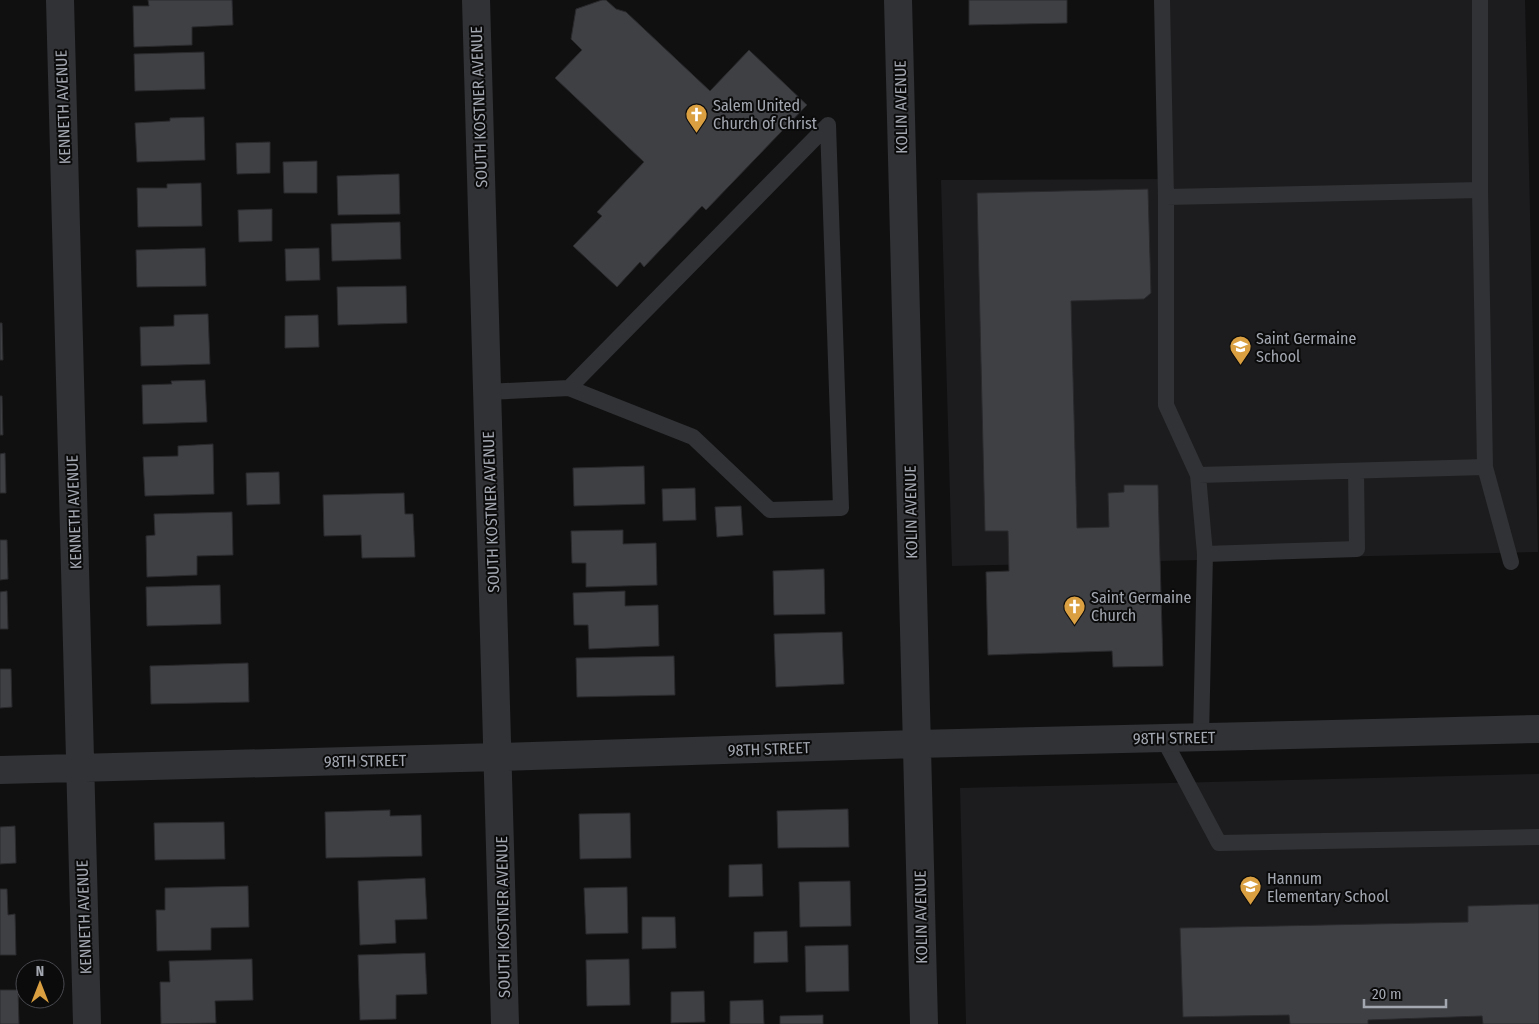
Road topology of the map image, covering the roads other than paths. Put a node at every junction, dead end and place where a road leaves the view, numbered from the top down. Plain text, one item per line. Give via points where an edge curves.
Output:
1 (60, 0) edge
2 (476, 0) edge
3 (898, 0) edge
4 (1162, 0) edge
5 (1480, 0) edge
6 (1480, 190) junction
7 (1166, 197) junction
8 (569, 388) junction
9 (487, 392) junction
10 (1486, 467) junction
11 (1356, 471) junction
12 (1198, 475) junction
13 (1205, 554) junction
14 (1511, 562) dead end
15 (1539, 729) edge
16 (1201, 737) junction
17 (1163, 738) junction
18 (917, 744) junction
19 (499, 757) junction
20 (80, 768) junction
21 (0, 770) edge
22 (1539, 837) edge
23 (87, 1024) edge
24 (505, 1024) edge
25 (924, 1024) edge

1 - 20 street, KENNETH AVENUE
2 - 9 street, SOUTH KOSTNER AVENUE
3 - 18 street, KOLIN AVENUE
4 - 7 lane
5 - 6 lane
6 - 7 lane
6 - 10 lane
7 - 12 lane via 1166,405
8 - 8 lane via 693,437 770,510 842,508 828,125
8 - 9 lane
9 - 19 street, SOUTH KOSTNER AVENUE
10 - 11 lane
10 - 14 lane
11 - 12 lane
11 - 13 lane via 1357,549
12 - 13 lane
13 - 16 lane
15 - 16 street, 98TH STREET
16 - 17 street, 98TH STREET
17 - 18 street, 98TH STREET
17 - 22 lane via 1219,843
18 - 19 street, 98TH STREET
18 - 25 street, KOLIN AVENUE
19 - 20 street, 98TH STREET
19 - 24 street, SOUTH KOSTNER AVENUE
20 - 21 street, 98TH STREET
20 - 23 street, KENNETH AVENUE

